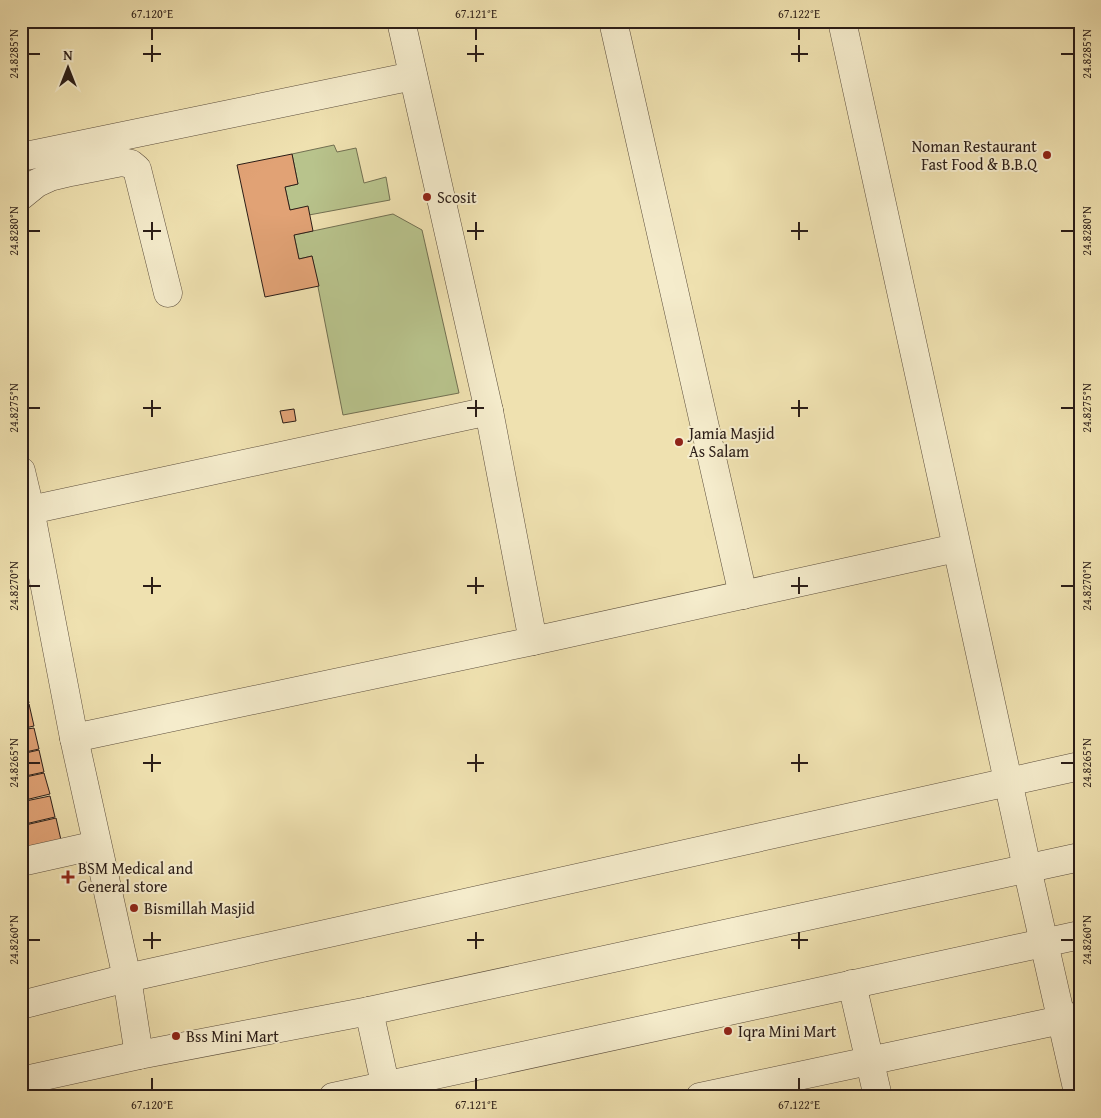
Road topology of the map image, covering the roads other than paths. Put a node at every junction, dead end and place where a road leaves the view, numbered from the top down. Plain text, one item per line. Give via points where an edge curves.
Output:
1 (400, 21) edge
2 (613, 21) edge
3 (842, 21) edge
4 (413, 76) junction
5 (21, 157) edge
6 (21, 196) edge
7 (168, 293) dead end
8 (489, 412) junction
9 (21, 471) edge
10 (26, 511) edge
11 (956, 548) junction
12 (743, 595) junction
13 (532, 641) junction
14 (74, 738) junction
15 (1080, 766) edge
16 (1008, 782) junction
17 (98, 845) junction
18 (1080, 857) edge
19 (21, 862) edge
20 (1027, 868) junction
21 (1080, 935) edge
22 (1044, 943) junction
23 (127, 978) junction
24 (852, 984) junction
25 (21, 1005) edge
26 (369, 1011) junction
27 (1071, 1018) edge
28 (139, 1055) junction
29 (870, 1060) junction
30 (21, 1081) edge
31 (387, 1091) edge
32 (333, 1097) edge
33 (700, 1097) edge
34 (878, 1097) edge
35 (1079, 1097) edge

1 - 4 street
2 - 12 street
3 - 11 street
4 - 5 street
4 - 8 street
6 - 7 street via 50,177 122,162 131,164 137,169
8 - 10 street
8 - 13 street
9 - 10 street
10 - 14 street
11 - 12 street
11 - 16 street
12 - 13 street
13 - 14 street
14 - 17 street
15 - 16 street
16 - 20 street
16 - 23 street
17 - 19 street
17 - 23 street
18 - 20 street
20 - 22 street
20 - 26 street
21 - 22 street
22 - 24 street
22 - 27 street
23 - 25 street
23 - 28 street
24 - 29 street
24 - 31 street
26 - 28 street
26 - 31 street
27 - 29 street
27 - 35 street
28 - 30 street
29 - 33 street
29 - 34 street
31 - 32 street

